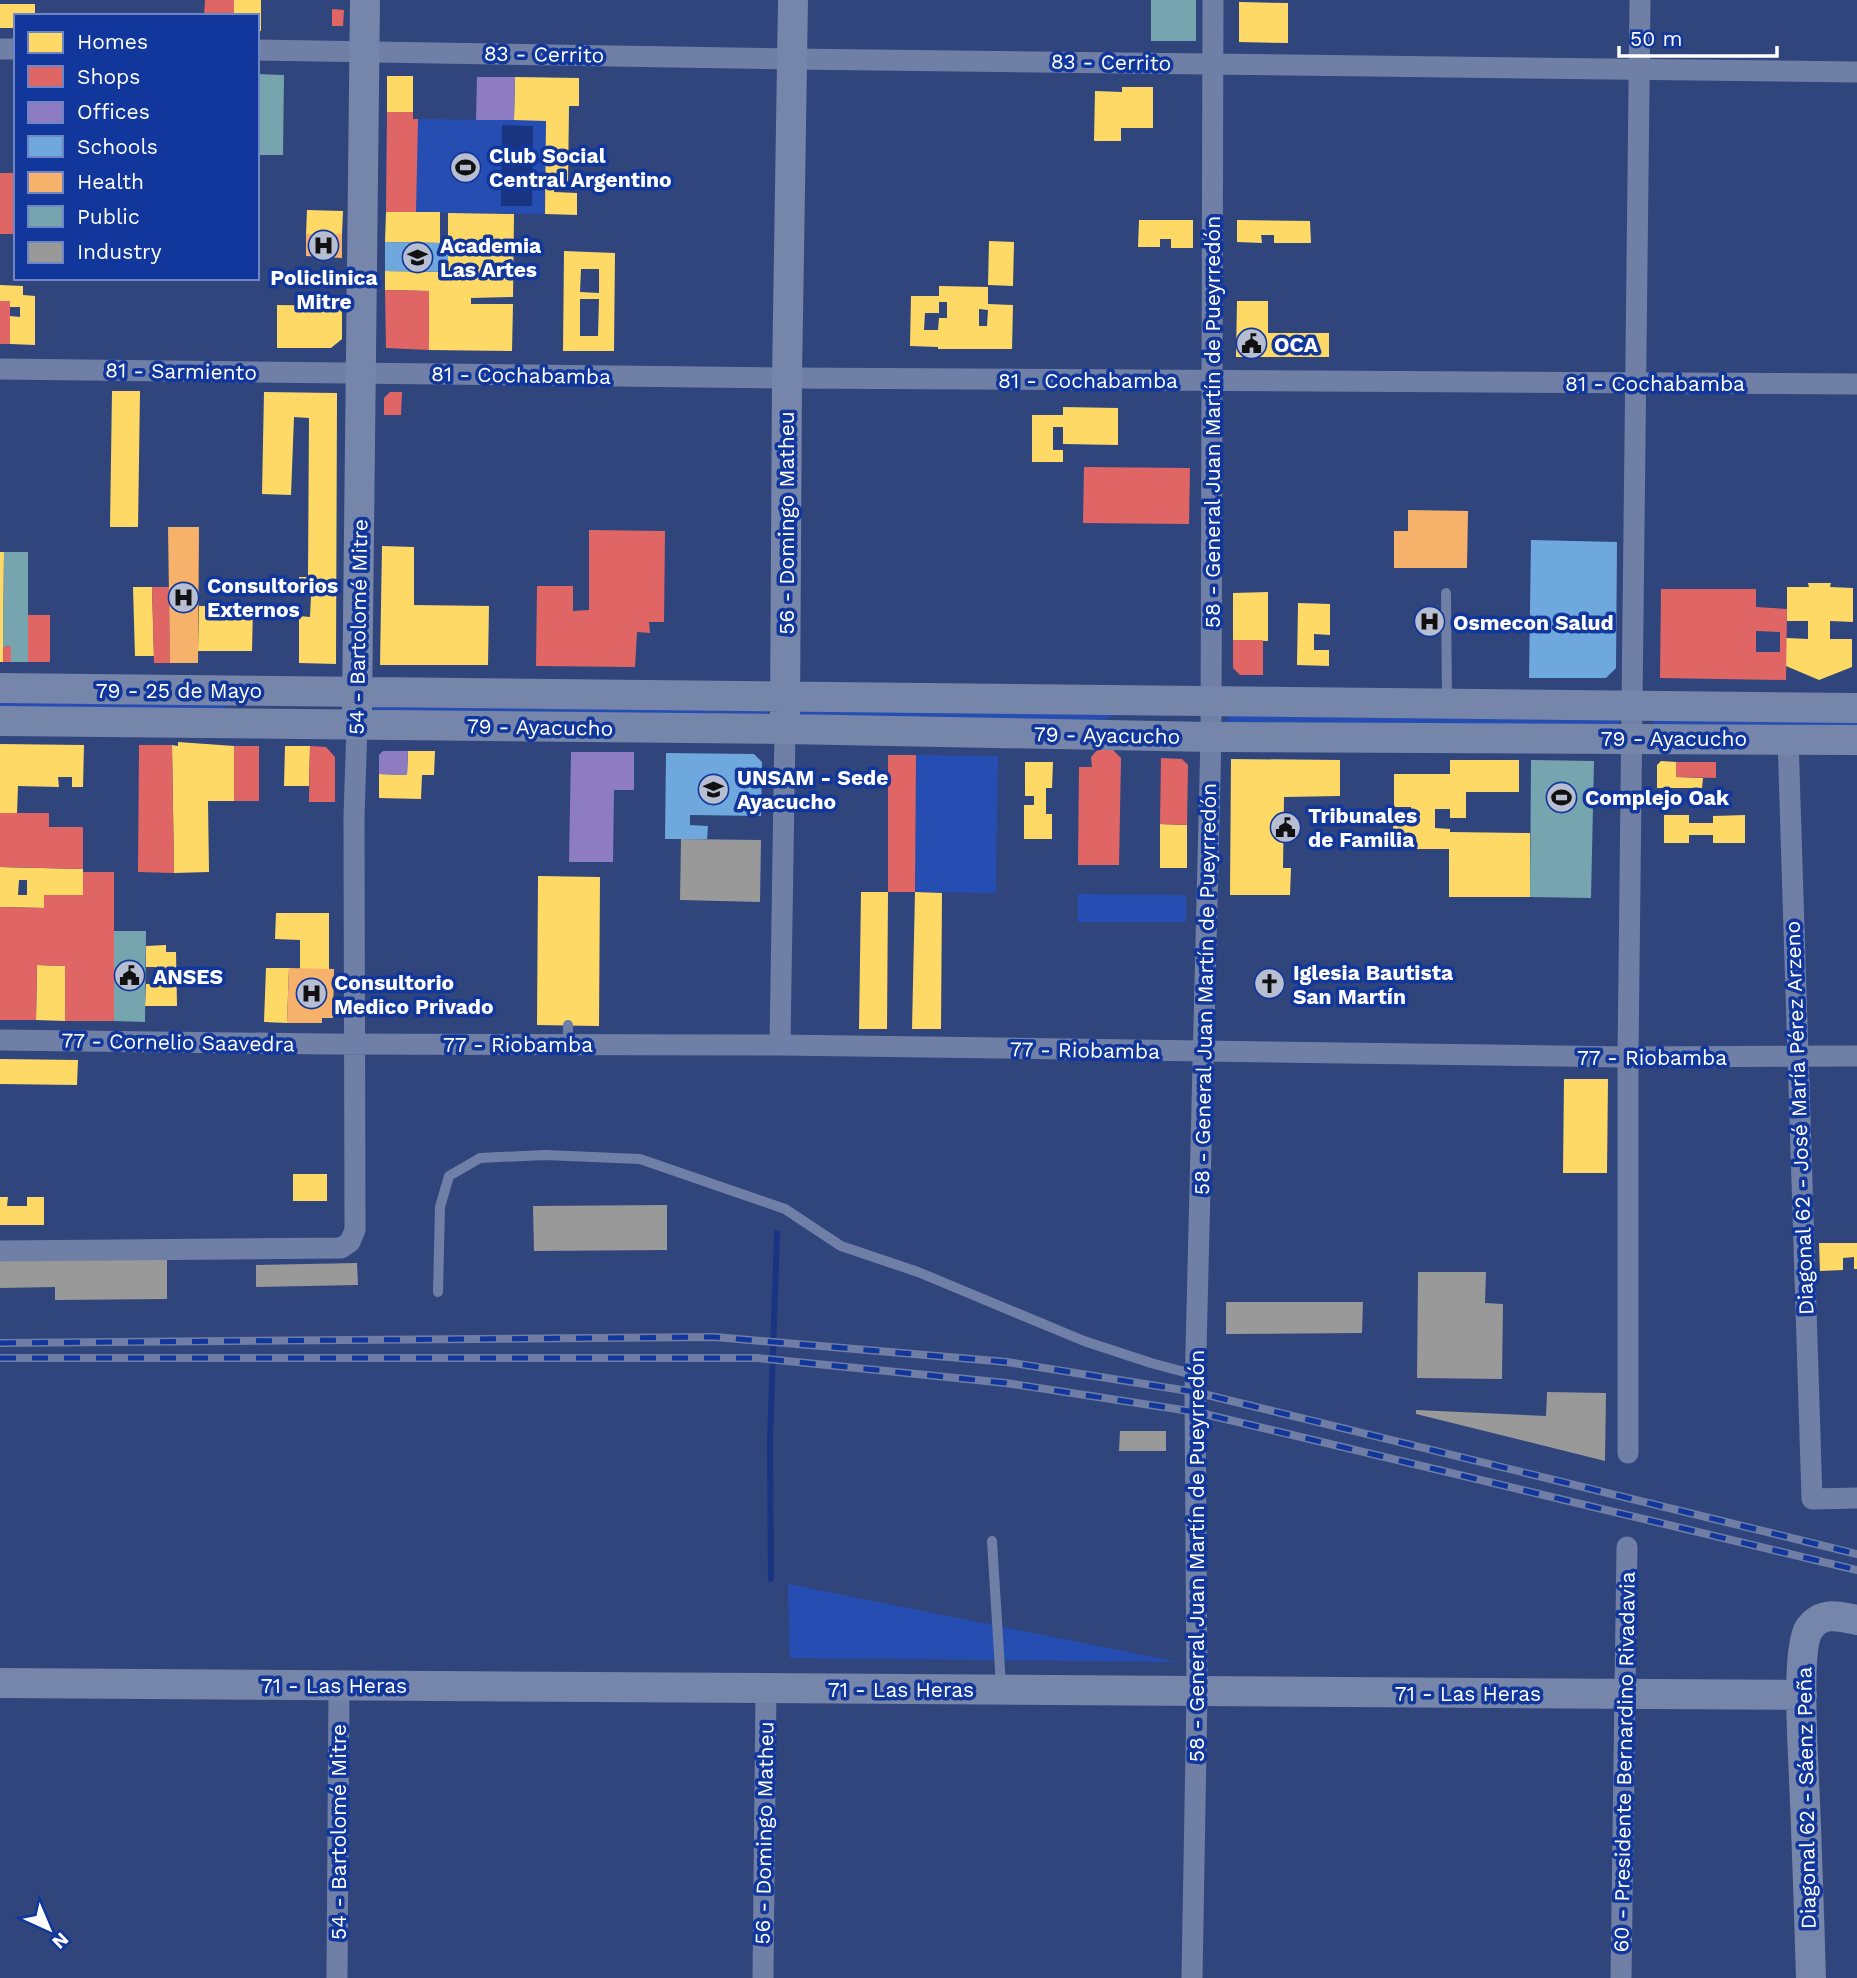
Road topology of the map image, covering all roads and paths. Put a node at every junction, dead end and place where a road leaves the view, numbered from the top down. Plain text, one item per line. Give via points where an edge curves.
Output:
1 (365, 0) edge
2 (793, 0) edge
3 (1213, 0) edge
4 (1640, 0) edge
5 (259, 50) edge
6 (364, 50) junction
7 (792, 59) junction
8 (1212, 63) junction
9 (1639, 67) junction
10 (1857, 72) edge
11 (0, 369) edge
12 (361, 373) junction
13 (786, 378) junction
14 (1213, 381) junction
15 (1636, 382) junction
16 (1857, 384) edge
17 (1446, 593) dead end
18 (0, 688) edge
19 (358, 691) junction
20 (785, 696) junction
21 (1211, 703) junction
22 (1447, 704) junction
23 (1632, 706) junction
24 (1857, 708) edge
25 (0, 720) edge
26 (357, 724) junction
27 (785, 729) junction
28 (1211, 737) junction
29 (1632, 737) junction
30 (1788, 738) junction
31 (1857, 740) edge
32 (0, 1040) edge
33 (356, 1044) junction
34 (780, 1045) junction
35 (1205, 1052) junction
36 (1857, 1056) edge
37 (1628, 1058) junction
38 (1797, 1058) junction
39 (0, 1251) edge
40 (438, 1292) dead end
41 (1196, 1375) junction
42 (1628, 1453) dead end
43 (1857, 1498) edge
44 (992, 1541) dead end
45 (1628, 1547) dead end
46 (1857, 1620) edge
47 (0, 1683) edge
48 (339, 1685) junction
49 (766, 1688) junction
50 (1002, 1689) junction
51 (1197, 1692) junction
52 (1624, 1694) junction
53 (1802, 1695) junction
54 (337, 1978) edge
55 (763, 1978) edge
56 (1192, 1978) edge
57 (1621, 1978) edge
58 (1811, 1978) edge

1 - 6 main road, 54 - Bartolomé Mitre
2 - 7 main road, 56 - Domingo Matheu
3 - 8 street, 58 - General Juan Martín de Pueyrredón
4 - 9 street
5 - 6 street, 83 - Cerrito
6 - 7 street, 83 - Cerrito
6 - 12 main road, 54 - Bartolomé Mitre
7 - 8 street, 83 - Cerrito
7 - 13 main road, 56 - Domingo Matheu
8 - 9 street, 83 - Cerrito
8 - 14 street, 58 - General Juan Martín de Pueyrredón
9 - 10 street, 83 - Cerrito
9 - 15 street
11 - 12 street, 81 - Sarmiento
12 - 13 street, 81 - Cochabamba
12 - 19 main road, 54 - Bartolomé Mitre
13 - 14 street, 81 - Cochabamba
13 - 20 main road, 56 - Domingo Matheu
14 - 15 street, 81 - Cochabamba
14 - 21 street, 58 - General Juan Martín de Pueyrredón
15 - 16 street, 81 - Cochabamba
15 - 23 street
17 - 22 lane
18 - 19 main road, 79 - 25 de Mayo
19 - 20 main road, 79 - Ayacucho
19 - 26 main road, 54 - Bartolomé Mitre
20 - 21 main road, 79 - Ayacucho
20 - 27 main road, 56 - Domingo Matheu
21 - 22 main road, 79 - Ayacucho
21 - 28 street, 58 - General Juan Martín de Pueyrredón
22 - 23 main road, 79 - Ayacucho
23 - 24 main road, 79 - Ayacucho
23 - 29 street
25 - 26 main road, 79 - 25 de Mayo
26 - 27 main road, 79 - Ayacucho
26 - 33 street, 54 - Bartolomé Mitre
27 - 28 main road, 79 - Ayacucho
27 - 34 street, 56 - Domingo Matheu
28 - 29 main road, 79 - Ayacucho
28 - 35 street, 58 - General Juan Martín de Pueyrredón
29 - 30 main road, 79 - Ayacucho
29 - 37 street
30 - 31 main road, 79 - Ayacucho
30 - 38 street, Diagonal 62 - José María Pérez Arzeno
32 - 33 street, 77 - Cornelio Saavedra
33 - 34 street, 77 - Riobamba via 568,1035
33 - 39 street, 54 - Bartolomé Mitre via 355,1230 341,1248
34 - 35 street, 77 - Riobamba
35 - 37 street, 77 - Riobamba
35 - 41 street, 58 - General Juan Martín de Pueyrredón
36 - 38 street, 77 - Riobamba
37 - 38 street, 77 - Riobamba
37 - 42 street
38 - 43 street, Diagonal 62 - José María Pérez Arzeno via 1812,1499
40 - 41 lane via 440,1207 449,1176 480,1158 640,1159 785,1209 841,1246 918,1272 1084,1341
41 - 51 street, 58 - General Juan Martín de Pueyrredón
44 - 50 lane
45 - 52 street, 60 - Presidente Bernardino Rivadavia
46 - 53 main road, Diagonal 62 - Sáenz Peña via 1834,1615 1815,1621 1804,1639
47 - 48 main road, 71 - Las Heras
48 - 49 main road, 71 - Las Heras
48 - 54 street, 54 - Bartolomé Mitre
49 - 50 main road, 71 - Las Heras
49 - 55 street, 56 - Domingo Matheu
50 - 51 main road, 71 - Las Heras
51 - 52 main road, 71 - Las Heras
51 - 56 street, 58 - General Juan Martín de Pueyrredón
52 - 53 main road, 71 - Las Heras
52 - 57 street, 60 - Presidente Bernardino Rivadavia
53 - 58 main road, Diagonal 62 - Sáenz Peña

